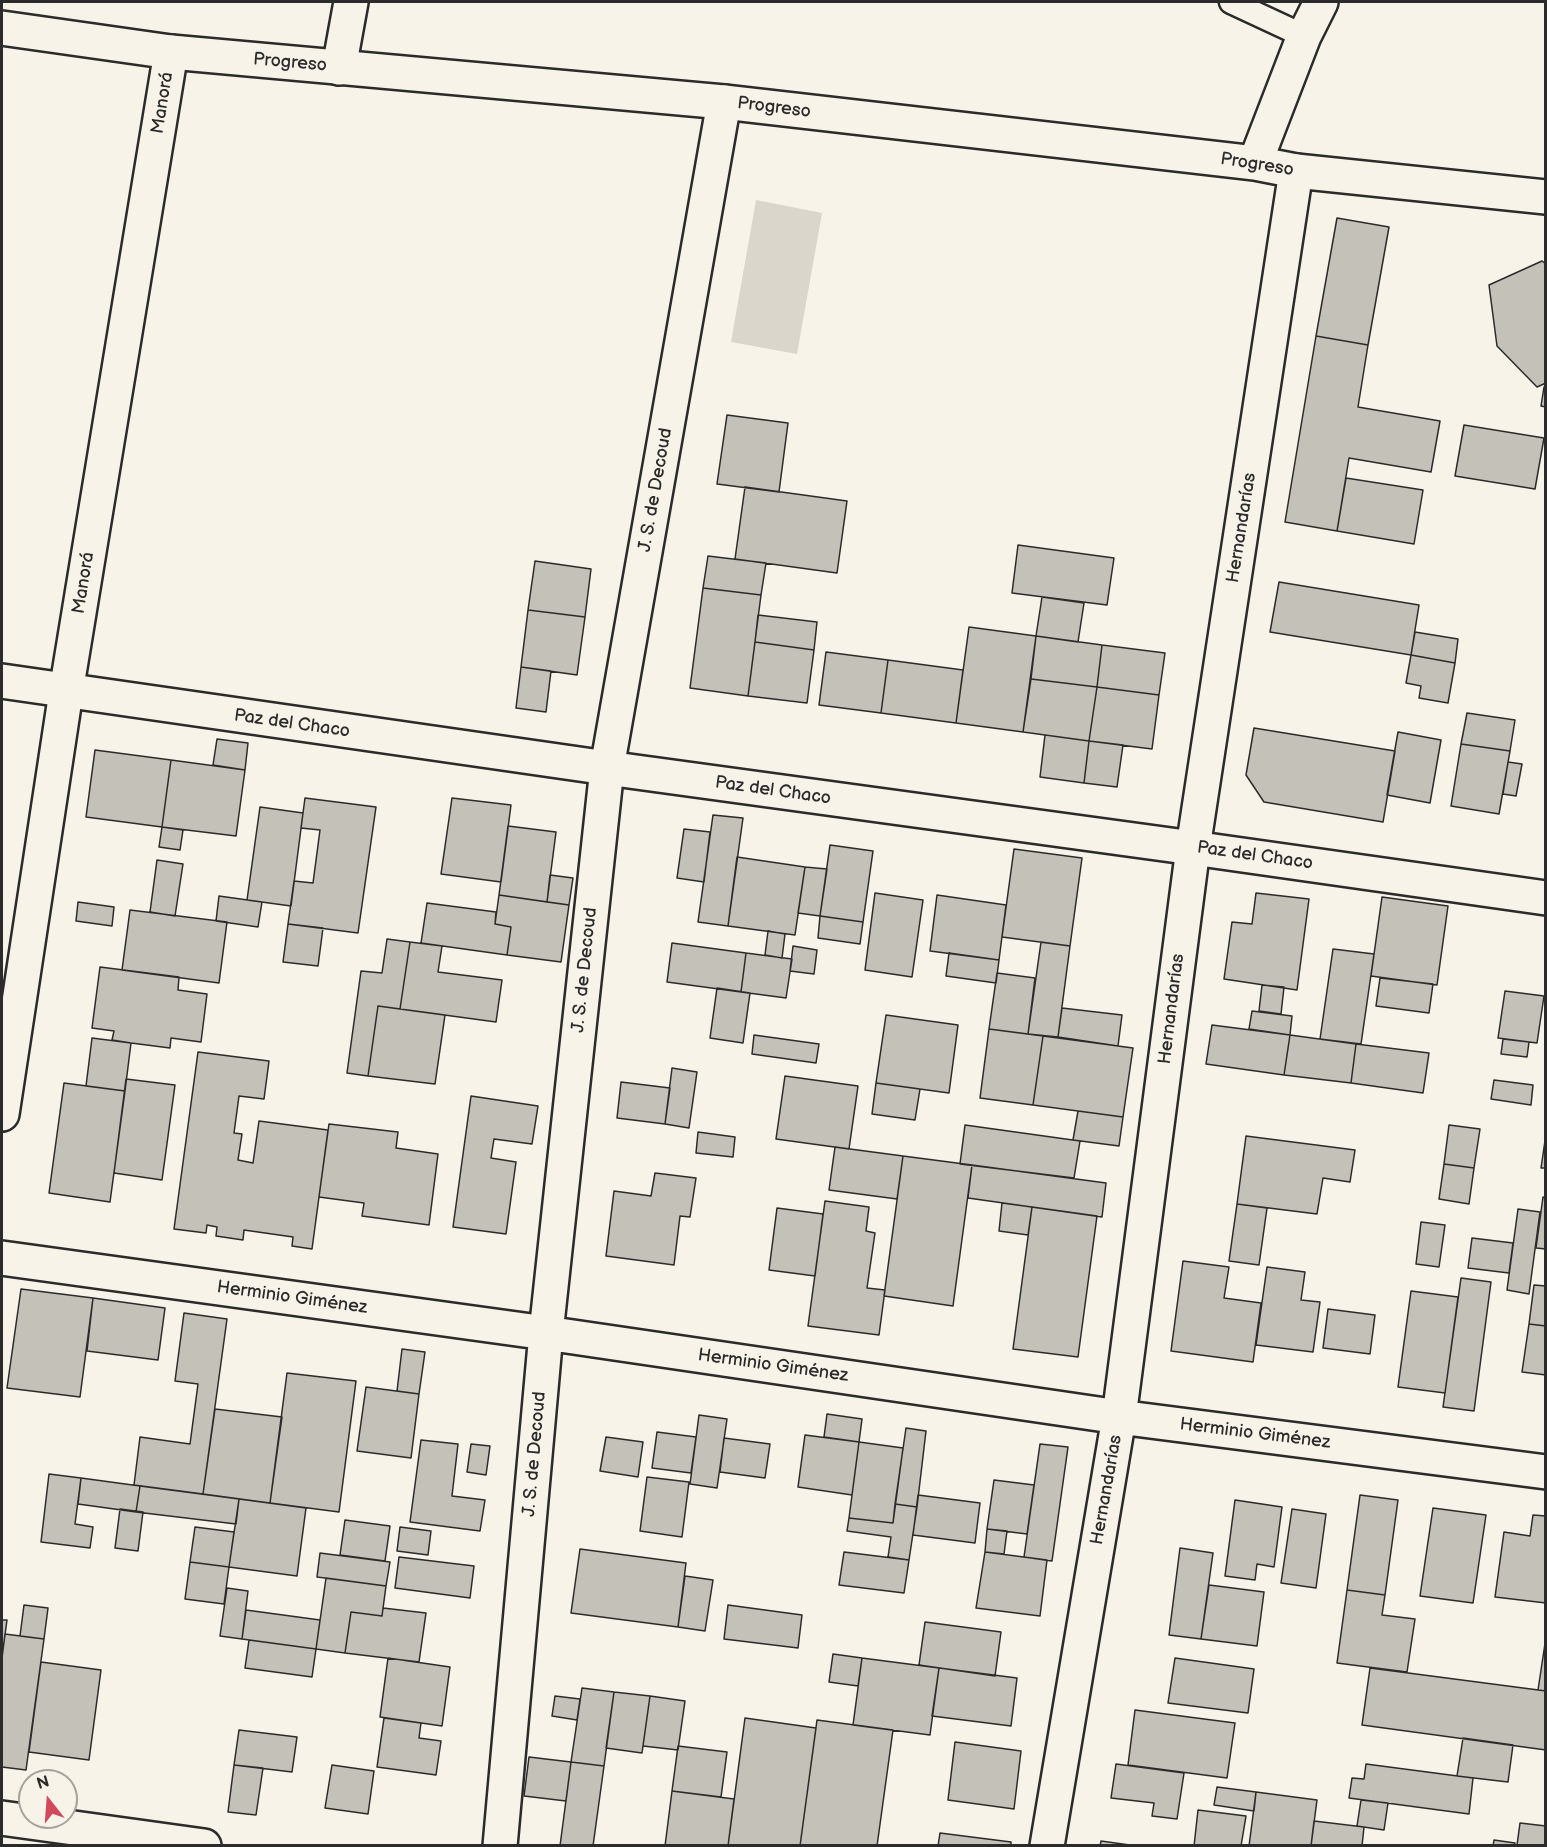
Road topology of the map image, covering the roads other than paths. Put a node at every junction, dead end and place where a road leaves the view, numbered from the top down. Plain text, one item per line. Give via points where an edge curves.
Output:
1 (351, 2) edge
2 (1231, 2) edge
3 (1321, 2) edge
4 (2, 28) edge
5 (1304, 36) junction
6 (171, 52) junction
7 (339, 68) junction
8 (724, 102) junction
9 (1255, 163) junction
10 (1296, 171) junction
11 (1545, 197) edge
12 (2, 681) edge
13 (66, 692) junction
14 (607, 768) junction
15 (1193, 848) junction
16 (1545, 898) edge
17 (2, 1114) edge
18 (2, 1258) edge
19 (546, 1333) junction
20 (1119, 1417) junction
21 (1545, 1472) edge
22 (2, 1818) edge
23 (59, 1836) edge
24 (204, 1845) edge
25 (500, 1845) edge
26 (1047, 1845) edge

1 - 7 street
2 - 5 lane
3 - 5 street
4 - 6 street, Progreso
5 - 9 street
6 - 7 street, Progreso
6 - 13 street, Manorá
7 - 8 street, Progreso
8 - 9 street, Progreso
8 - 14 street, J. S. de Decoud
9 - 10 street, Progreso
10 - 11 street, Progreso
10 - 15 street, Hernandarías
12 - 13 street, Paz del Chaco
13 - 14 street, Paz del Chaco
13 - 17 street, Manorá
14 - 15 street, Paz del Chaco
14 - 19 street, J. S. de Decoud
15 - 16 street, Paz del Chaco
15 - 20 street, Hernandarías
18 - 19 street, Herminio Giménez
19 - 20 street, Herminio Giménez
19 - 25 street, J. S. de Decoud
20 - 21 street, Herminio Giménez
20 - 26 street, Hernandarías
22 - 23 street
23 - 24 street

